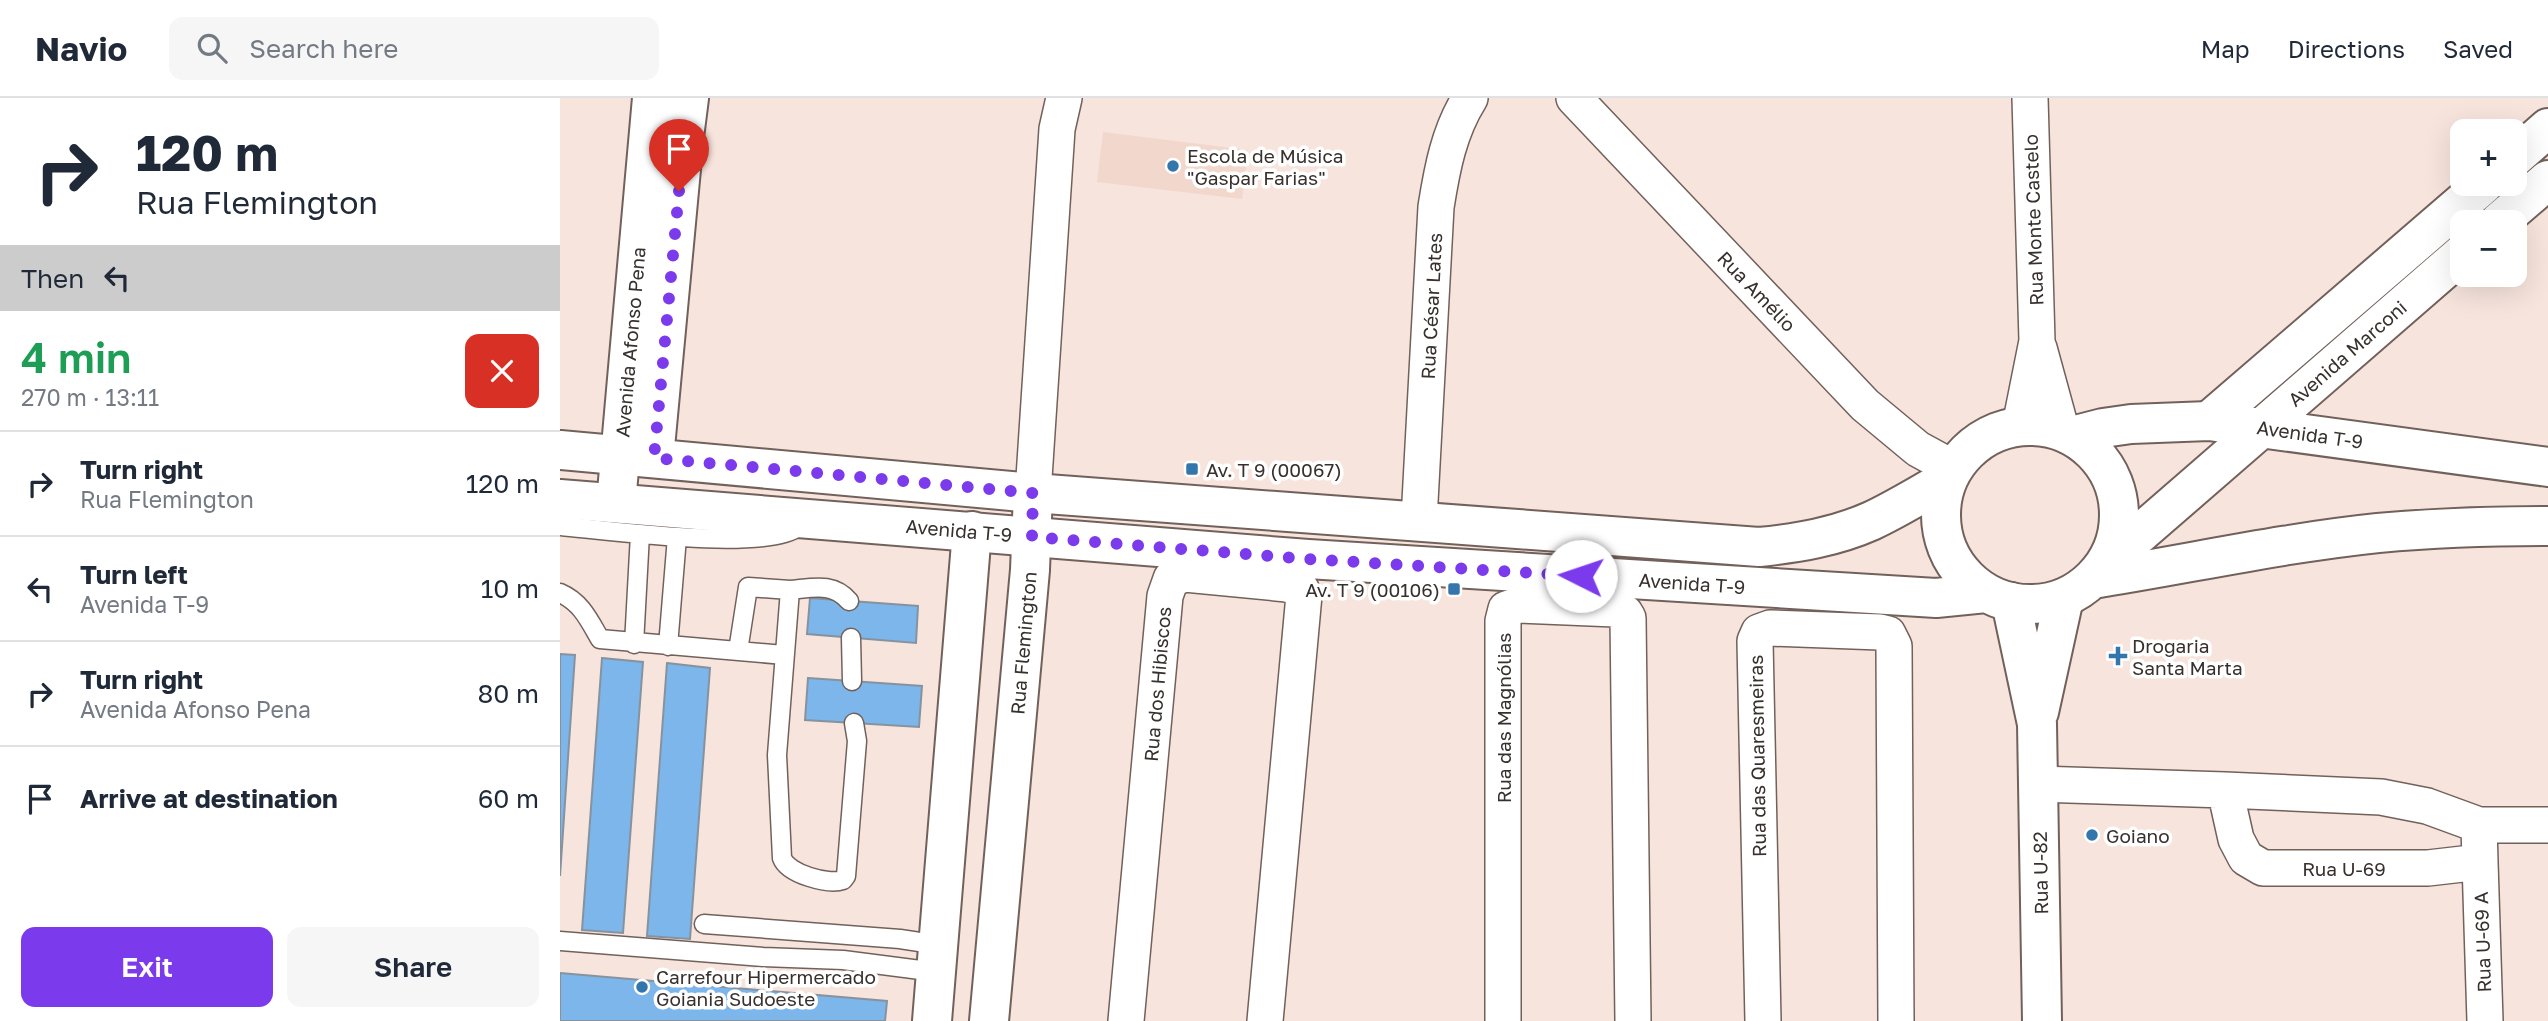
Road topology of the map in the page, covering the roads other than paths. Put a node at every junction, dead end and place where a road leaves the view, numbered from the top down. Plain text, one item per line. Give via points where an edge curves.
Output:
1 (652, 98) edge
2 (689, 98) edge
3 (1064, 98) edge
4 (1470, 98) edge
5 (1574, 98) edge
6 (2030, 98) edge
7 (2548, 128) edge
8 (2527, 146) edge
9 (2548, 180) edge
10 (2470, 196) edge
11 (2513, 210) edge
12 (2450, 264) edge
13 (2037, 341) junction
14 (2209, 421) junction
15 (2020, 426) junction
16 (2261, 427) junction
17 (2067, 434) junction
18 (560, 450) edge
19 (637, 457) junction
20 (2548, 467) edge
21 (1951, 474) junction
22 (1033, 493) junction
23 (560, 499) edge
24 (616, 503) junction
25 (809, 518) junction
26 (1419, 520) junction
27 (560, 526) edge
28 (2548, 526) edge
29 (972, 531) junction
30 (640, 534) junction
31 (677, 537) junction
32 (1032, 537) junction
33 (2088, 580) junction
34 (790, 590) junction
35 (560, 593) edge
36 (1999, 598) junction
37 (849, 601) dead end
38 (851, 638) dead end
39 (634, 643) junction
40 (668, 646) junction
41 (738, 651) junction
42 (784, 655) junction
43 (852, 681) dead end
44 (854, 723) dead end
45 (2037, 724) junction
46 (2038, 784) junction
47 (2225, 790) junction
48 (2479, 825) junction
49 (2548, 825) edge
50 (2480, 862) junction
51 (704, 924) dead end
52 (765, 928) junction
53 (560, 941) edge
54 (764, 957) junction
55 (938, 959) junction
56 (932, 1021) edge
57 (989, 1021) edge
58 (1126, 1021) edge
59 (1265, 1021) edge
60 (1503, 1021) edge
61 (1633, 1021) edge
62 (1763, 1021) edge
63 (1896, 1021) edge
64 (2042, 1021) edge
65 (2485, 1021) edge

1 - 19 main road, Avenida Afonso Pena
2 - 19 main road, Avenida Afonso Pena
3 - 22 street, Rua Flemington via 1057,129
4 - 26 street, Rua César Lates via 1443,161 1436,207
5 - 21 street, Rua Amélio via 1865,404
6 - 13 street, Rua Monte Castelo
7 - 8 main road
9 - 11 main road
10 - 14 main road, Avenida Marconi
12 - 16 main road, Avenida Marconi
13 - 15 street, Rua Monte Castelo
13 - 17 street, Rua Monte Castelo
14 - 16 main road, Avenida T-9
14 - 17 main road, Avenida T-9 via 2131,424
15 - 17 main road
15 - 21 main road via 1982,439
16 - 20 main road, Avenida T-9
16 - 33 main road, Avenida Marconi
17 - 33 main road via 2091,451 2117,492 2120,517 2116,541
18 - 19 main road
19 - 22 main road
19 - 24 main road, Avenida Afonso Pena
21 - 26 main road via 1871,521 1800,543 1759,547
21 - 36 main road via 1941,500 1945,543 1968,580
22 - 26 main road
22 - 32 main road, Rua Flemington
23 - 24 main road, Avenida T-9
24 - 25 main road, Avenida T-9
25 - 29 main road, Avenida T-9
25 - 31 lane via 792,531 771,538
27 - 30 lane
28 - 33 main road via 2378,533
29 - 32 main road, Avenida T-9
29 - 55 main road
30 - 31 lane
30 - 39 lane
31 - 40 lane
32 - 36 main road, Avenida T-9 via 1308,559
32 - 57 main road, Rua Flemington
33 - 36 main road via 2038,604
33 - 45 main road, Rua U-82
34 - 37 lane via 834,588
34 - 41 lane via 748,587
34 - 42 lane
35 - 39 lane via 584,610 600,639
36 - 45 main road, Rua U-82
38 - 43 lane
39 - 40 lane
40 - 41 lane
41 - 42 lane
42 - 44 lane via 777,755 782,858 792,870 833,882 843,880 849,868 857,740
45 - 46 main road, Rua U-82
46 - 47 street
46 - 64 main road, Rua U-82
47 - 48 street via 2381,797 2427,806
47 - 50 street, Rua U-69 via 2236,839 2246,858 2263,868 2428,868
48 - 49 street
48 - 50 street
50 - 65 street, Rua U-69 A
51 - 52 lane
52 - 54 lane
52 - 55 lane
53 - 54 lane
54 - 55 lane
55 - 56 main road
55 - 57 main road via 960,950 970,957
58 - 59 street, Rua dos Hibiscos via 1166,596 1171,579 1185,574 1287,584 1304,595
60 - 61 street, Rua das Magnólias via 1503,621 1506,609 1518,604 1615,609 1628,618
62 - 63 street, Rua das Quaresmeiras via 1755,641 1759,632 1770,628 1880,632 1888,634 1894,646

